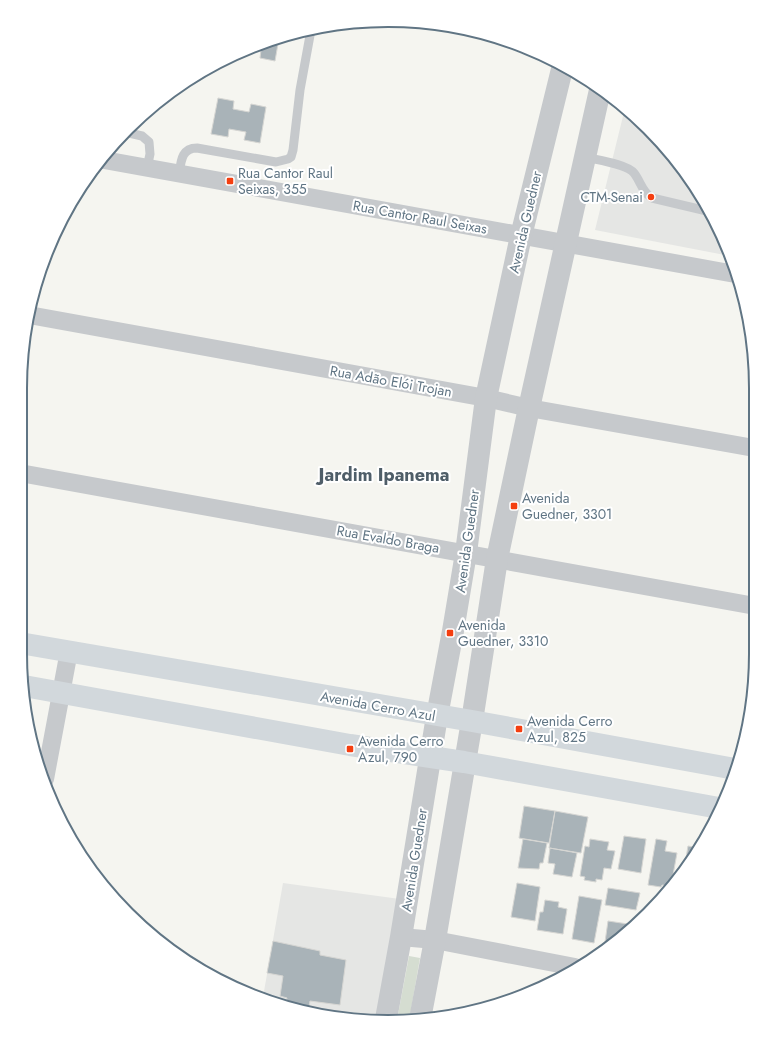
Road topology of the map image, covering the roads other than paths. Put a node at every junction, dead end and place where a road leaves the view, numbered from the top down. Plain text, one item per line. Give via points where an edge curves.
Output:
1 (310, 36) edge
2 (561, 71) edge
3 (599, 95) edge
4 (132, 134) edge
5 (585, 156) junction
6 (108, 161) edge
7 (147, 168) junction
8 (180, 174) junction
9 (702, 210) edge
10 (521, 236) junction
11 (565, 244) junction
12 (730, 273) edge
13 (34, 316) edge
14 (486, 398) junction
15 (529, 408) junction
16 (749, 447) edge
17 (27, 474) edge
18 (466, 553) junction
19 (497, 560) junction
20 (749, 605) edge
21 (27, 644) edge
22 (69, 651) junction
23 (29, 687) edge
24 (61, 693) junction
25 (437, 716) junction
26 (472, 721) junction
27 (431, 757) junction
28 (464, 762) junction
29 (731, 768) edge
30 (46, 771) edge
31 (715, 807) edge
32 (402, 937) junction
33 (435, 940) junction
34 (568, 967) edge
35 (421, 1013) edge
36 (387, 1015) edge

1 - 8 lane via 294,143 288,160 276,162 191,148 184,153
2 - 10 street, Avenida Guedner
3 - 5 street
4 - 7 lane via 142,136 149,142
5 - 9 lane via 628,168 634,173 646,195 652,198
5 - 11 street
6 - 7 street, Rua Cantor Raul Seixas
7 - 8 street, Rua Cantor Raul Seixas
8 - 10 street, Rua Cantor Raul Seixas
10 - 11 street, Rua Cantor Raul Seixas
10 - 14 street, Avenida Guedner
11 - 12 street, Rua Cantor Raul Seixas
11 - 15 street
13 - 14 street, Rua Adão Elói Trojan
14 - 15 street, Rua Adão Elói Trojan
14 - 18 street, Avenida Guedner
15 - 16 street, Rua Adão Elói Trojan
15 - 19 street
17 - 18 street, Rua Evaldo Braga
18 - 19 street, Rua Evaldo Braga
18 - 25 street, Avenida Guedner
19 - 20 street, Rua Evaldo Braga
19 - 26 street
21 - 22 main road, Avenida Cerro Azul
22 - 24 street
22 - 25 main road, Avenida Cerro Azul
23 - 24 main road
24 - 27 main road
24 - 30 street
25 - 26 main road, Avenida Cerro Azul
25 - 27 street, Avenida Guedner
26 - 28 street
26 - 29 main road, Avenida Cerro Azul
27 - 28 main road
27 - 32 street, Avenida Guedner
28 - 31 main road
28 - 33 street
32 - 33 street
32 - 36 street, Avenida Guedner
33 - 34 street
33 - 35 street

